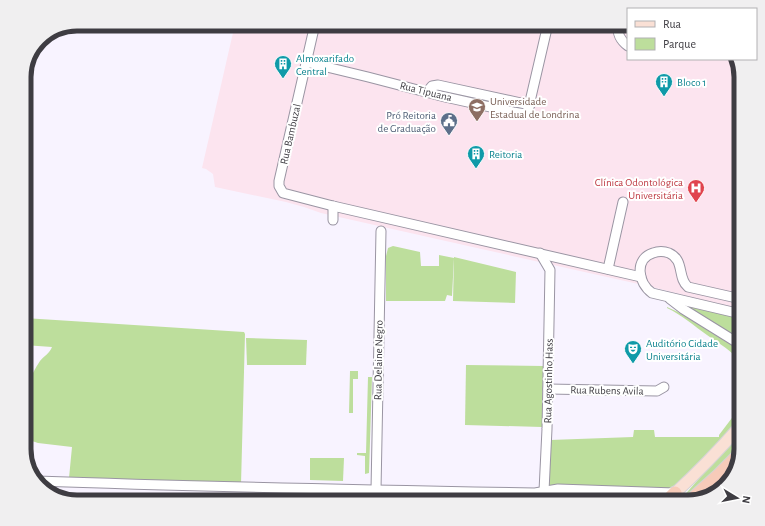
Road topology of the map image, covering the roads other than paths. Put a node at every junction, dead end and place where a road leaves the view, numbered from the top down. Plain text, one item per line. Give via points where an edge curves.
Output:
1 (313, 31) edge
2 (546, 31) edge
3 (618, 31) edge
4 (627, 45) edge
5 (306, 62) junction
6 (623, 202) dead end
7 (334, 206) junction
8 (334, 220) dead end
9 (381, 231) dead end
10 (540, 253) junction
11 (608, 269) junction
12 (641, 277) junction
13 (665, 296) junction
14 (734, 298) edge
15 (734, 312) edge
16 (734, 341) edge
17 (664, 387) dead end
18 (548, 389) junction
19 (734, 433) edge
20 (731, 463) edge
21 (45, 481) edge
22 (376, 490) junction
23 (544, 491) junction
24 (698, 494) edge
25 (544, 495) edge
26 (624, 495) edge
27 (672, 495) edge

1 - 5 street, Rua Bambuzal
2 - 5 street, Rua Tipuana via 530,105 438,85 432,86 427,92
3 - 4 street via 619,37
5 - 7 street, Rua Bambuzal via 279,186 283,193
6 - 11 street
7 - 8 street
7 - 10 street, Rua Bambuzal
9 - 22 street, Rua Delaine Negro
10 - 11 street, Rua Bambuzal
10 - 18 street, Rua Agostinho Hass via 550,270
11 - 12 street, Rua Bambuzal
12 - 13 street via 648,290
12 - 14 street via 641,265 646,256 663,251 674,256 680,267 683,282 688,286
13 - 15 street
13 - 16 street
17 - 18 street, Rua Rubens Avila via 657,391
18 - 23 street, Rua Agostinho Hass
19 - 27 main road
20 - 24 highway
21 - 22 street
22 - 23 street via 535,493
23 - 25 street, Rua Agostinho Hass
23 - 26 street via 558,489

